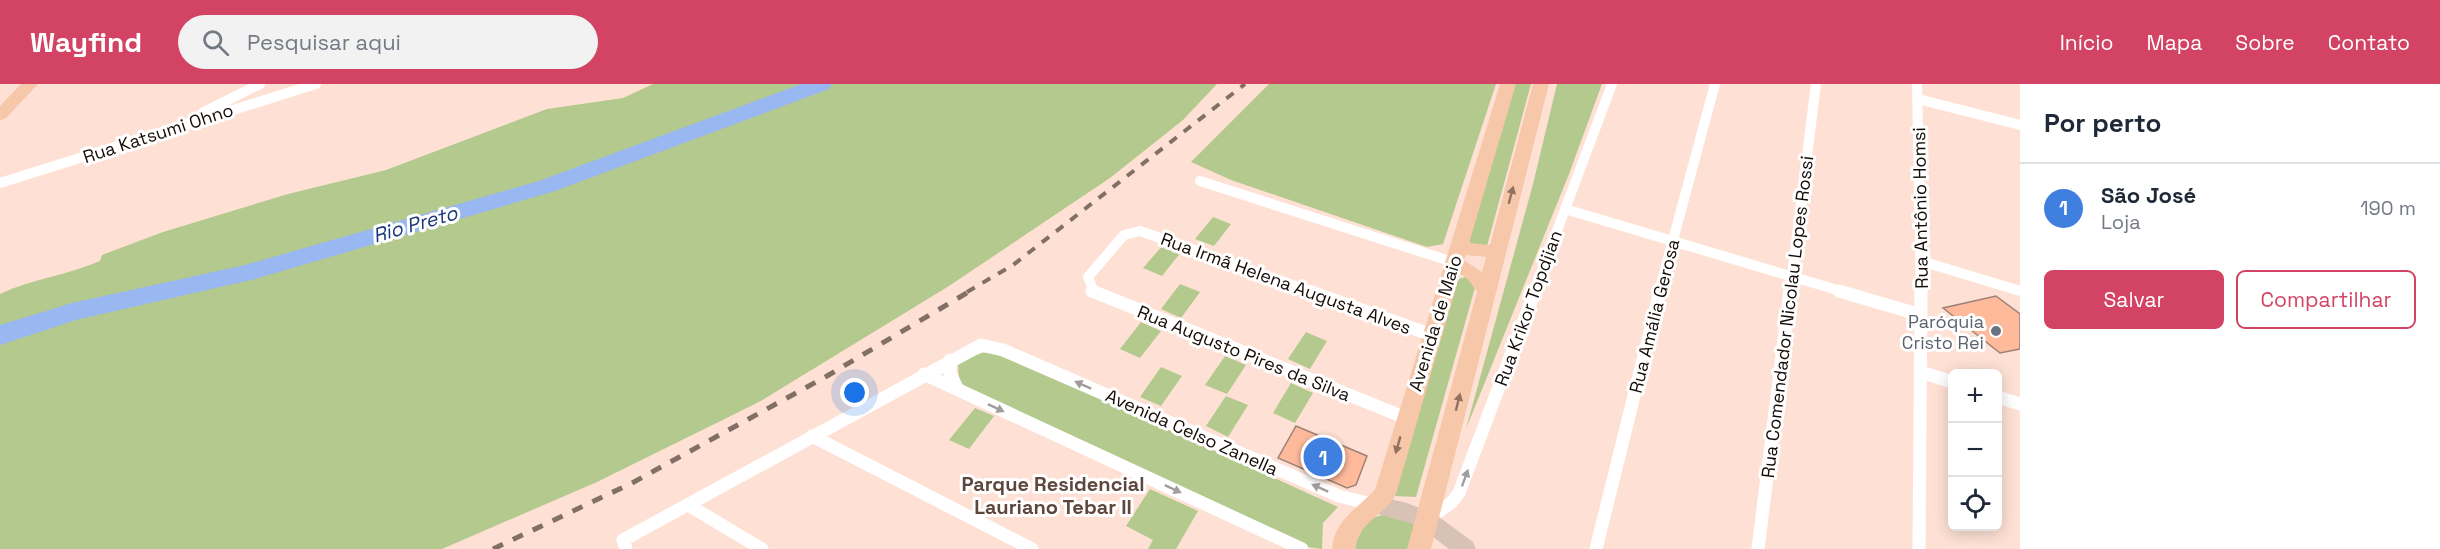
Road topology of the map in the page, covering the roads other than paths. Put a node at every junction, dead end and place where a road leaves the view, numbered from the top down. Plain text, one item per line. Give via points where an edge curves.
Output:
1 (15, 84) edge
2 (30, 84) edge
3 (260, 84) edge
4 (316, 84) edge
5 (1508, 84) edge
6 (1540, 84) edge
7 (1612, 84) edge
8 (1715, 84) edge
9 (1816, 84) edge
10 (1917, 84) edge
11 (1918, 99) junction
12 (0, 101) edge
13 (0, 115) edge
14 (2020, 125) edge
15 (168, 131) junction
16 (1200, 181) dead end
17 (0, 183) edge
18 (1565, 209) junction
19 (1672, 241) junction
20 (1496, 252) junction
21 (1456, 255) junction
22 (1921, 261) junction
23 (1792, 276) junction
24 (1087, 283) joint
25 (1486, 291) junction
26 (2020, 291) edge
27 (1921, 315) junction
28 (1432, 335) junction
29 (950, 360) junction
30 (1921, 372) junction
31 (924, 374) junction
32 (1948, 380) edge
33 (958, 390) junction
34 (2002, 398) edge
35 (2020, 404) edge
36 (1406, 418) junction
37 (812, 436) junction
38 (688, 505) junction
39 (1375, 505) junction
40 (1427, 520) junction
41 (625, 545) edge
42 (762, 549) edge
43 (1032, 549) edge
44 (1302, 549) edge
45 (1344, 549) edge
46 (1419, 549) edge
47 (1465, 549) edge
48 (1596, 549) edge
49 (1758, 549) edge
50 (1918, 549) edge

1 - 12 main road
2 - 13 main road
3 - 15 street
4 - 15 street, Rua Katsumi Ohno
5 - 21 main road, Avenida de Maio
20 -> 6 main road
7 - 18 street, Rua Krikor Topdjian
8 - 19 street, Rua Amália Gerosa
9 - 23 street, Rua Comendador Nicolau Lopes Rossi
10 - 11 street, Rua Antônio Homsi
11 - 14 street
11 - 22 street, Rua Antônio Homsi
15 - 17 street, Rua Katsumi Ohno
16 - 21 street
18 - 19 street
40 -> 18 street, Rua Krikor Topdjian via 1459,493
19 - 23 street
19 - 48 street, Rua Amália Gerosa
20 - 21 main road
20 - 25 main road
21 - 25 main road
21 - 28 main road, Avenida de Maio
22 - 26 street
22 - 27 street, Rua Antônio Homsi
23 - 27 street
23 - 49 street, Rua Comendador Nicolau Lopes Rossi
24 - 28 street, Rua Irmã Helena Augusta Alves via 1091,270 1124,235 1140,231
24 - 36 street, Rua Augusto Pires da Silva via 1098,295
40 -> 25 main road
27 - 30 street, Rua Antônio Homsi
28 - 36 main road, Avenida de Maio
29 - 31 street
29 - 33 street via 950,373
39 -> 29 street, Avenida Celso Zanella via 1339,496 1003,350 981,345
30 - 32 street
30 - 50 street, Rua Antônio Homsi
31 - 33 street
31 - 37 street
33 -> 44 street
34 - 35 street
36 -> 39 main road, Avenida de Maio via 1384,494
37 - 38 street
37 - 43 street
38 - 41 street
38 - 42 street
39 - 40 street, Avenida Celso Zanella
39 - 45 main road, Avenida de Maio via 1348,528
40 - 46 main road
40 - 47 street, Avenida Celso Zanella

